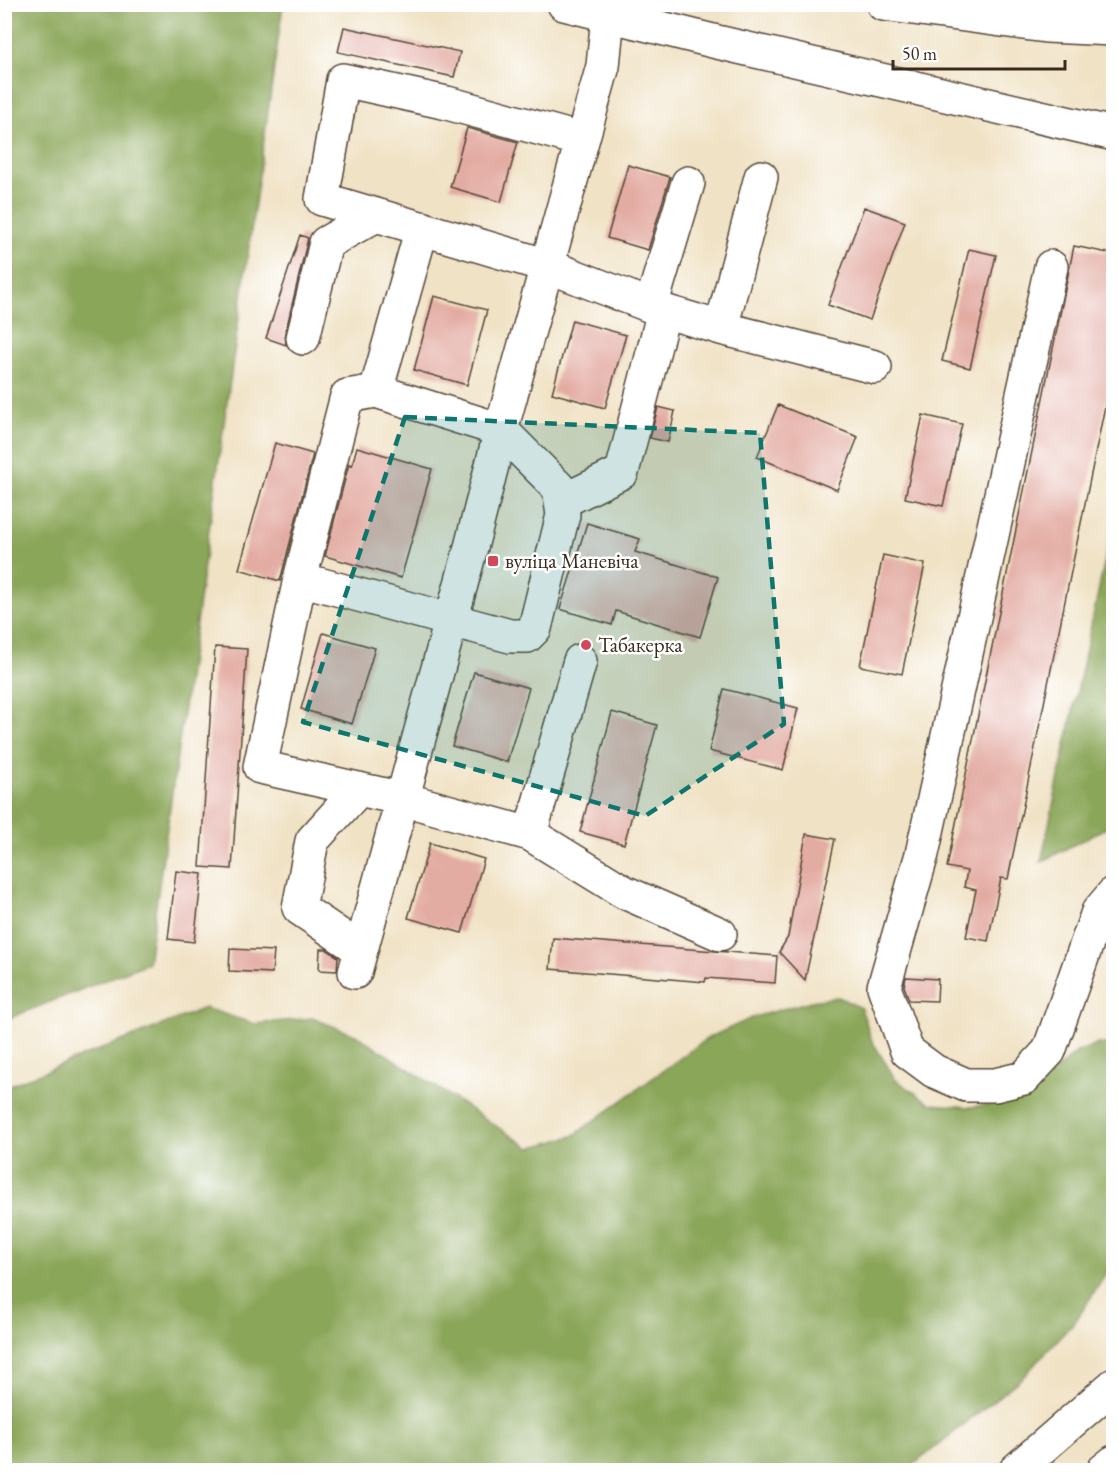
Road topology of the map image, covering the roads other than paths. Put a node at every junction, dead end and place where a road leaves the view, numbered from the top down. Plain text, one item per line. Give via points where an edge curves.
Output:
1 (564, 4) edge
2 (883, 4) edge
3 (607, 10) edge
4 (1113, 29) edge
5 (1113, 134) edge
6 (582, 140) junction
7 (760, 177) dead end
8 (688, 183) dead end
9 (376, 215) junction
10 (422, 228) junction
11 (548, 266) junction
12 (1051, 267) dead end
13 (658, 308) junction
14 (721, 328) junction
15 (303, 338) dead end
16 (875, 366) dead end
17 (376, 391) junction
18 (501, 430) junction
19 (561, 502) junction
20 (300, 579) junction
21 (451, 620) junction
22 (580, 661) dead end
23 (359, 789) junction
24 (403, 799) junction
25 (530, 834) junction
26 (1113, 893) edge
27 (720, 934) dead end
28 (1113, 1368) edge
29 (1113, 1385) edge
30 (1085, 1411) junction
31 (1113, 1462) edge
32 (1016, 1470) edge
33 (1104, 1470) edge

1 - 3 main road
2 - 4 main road via 1046,26
3 - 5 main road
3 - 6 main road via 603,66
6 - 9 main road via 447,103 343,80 322,198
6 - 11 main road
7 - 14 main road
8 - 13 main road
9 - 10 main road
9 - 15 main road via 326,243
10 - 11 main road
10 - 17 main road
11 - 13 main road
11 - 18 main road
12 - 26 main road via 922,854 884,987 907,1051 934,1071 966,1085 995,1086 1024,1078 1049,1051 1098,912
13 - 14 main road
13 - 19 main road via 622,472
14 - 16 main road
17 - 18 main road
17 - 20 main road via 347,396
18 - 19 main road via 560,488
18 - 21 main road
19 - 21 main road via 563,515 535,627 527,636 510,636
20 - 21 main road
20 - 23 main road via 260,767
21 - 24 main road
22 - 25 main road
23 - 24 main road
23 - 24 main road via 312,841 299,908 358,961
24 - 25 main road
25 - 27 main road via 624,892
28 - 30 main road
29 - 30 main road
30 - 32 main road
31 - 33 main road

